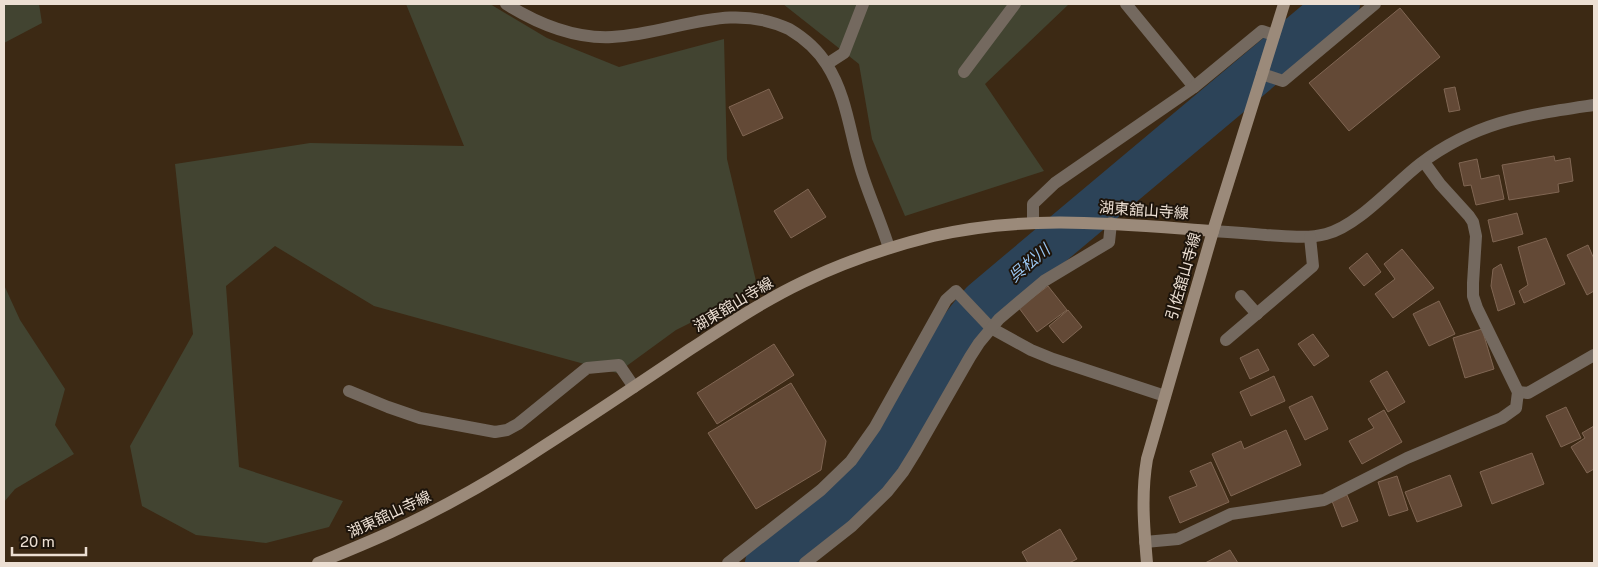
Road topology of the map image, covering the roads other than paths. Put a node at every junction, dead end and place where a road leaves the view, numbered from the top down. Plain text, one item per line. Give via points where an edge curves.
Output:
1 (506, 4) edge
2 (863, 4) edge
3 (1015, 4) edge
4 (1126, 4) edge
5 (1284, 4) edge
6 (1375, 4) edge
7 (1273, 31) junction
8 (827, 64) junction
9 (964, 72) dead end
10 (1262, 74) junction
11 (1194, 87) junction
12 (1594, 105) edge
13 (1424, 162) junction
14 (1037, 223) junction
15 (1111, 223) junction
16 (1213, 231) junction
17 (1310, 237) junction
18 (889, 248) junction
19 (1241, 296) dead end
20 (1257, 314) junction
21 (988, 325) junction
22 (1226, 340) dead end
23 (1594, 356) edge
24 (634, 387) junction
25 (349, 391) dead end
26 (1518, 392) junction
27 (1164, 396) junction
28 (1145, 542) junction
29 (321, 563) edge
30 (728, 563) edge
31 (806, 563) edge
32 (1147, 563) edge

1 - 8 street via 550,27 570,33 611,37 632,35 702,17 742,14 781,25 799,35
2 - 8 street via 844,53
3 - 9 street
4 - 11 street
5 - 7 main road, 引佐舘山寺線
6 - 10 street via 1283,81
7 - 10 main road, 引佐舘山寺線
7 - 11 street via 1262,31
8 - 18 street via 837,82 861,171
10 - 16 main road, 引佐舘山寺線
11 - 14 street via 1054,183 1033,204
12 - 13 street via 1529,115 1488,126
13 - 17 street via 1344,227
13 - 26 street via 1473,222 1476,236 1473,282 1477,308
14 - 15 main road, 湖東舘山寺線
14 - 18 main road, 湖東舘山寺線 via 979,228
15 - 16 main road, 湖東舘山寺線
15 - 21 street via 1109,242 1044,281
16 - 17 street
16 - 27 main road, 引佐舘山寺線
17 - 20 street via 1313,266
18 - 24 main road, 湖東舘山寺線 via 845,263 762,304
19 - 20 street
20 - 22 street
21 - 27 street via 1053,359
21 - 30 street via 956,291 946,300 875,427 851,461 821,490
21 - 31 street via 903,472 852,526
23 - 26 street via 1528,393
24 - 25 street via 619,364 587,368 518,424 495,432 420,418
24 - 29 main road, 湖東舘山寺線 via 541,449 467,493
26 - 28 street via 1516,408 1502,418 1407,458 1324,500 1231,514 1178,539
27 - 28 main road, 引佐舘山寺線 via 1144,479
28 - 32 main road, 引佐舘山寺線

